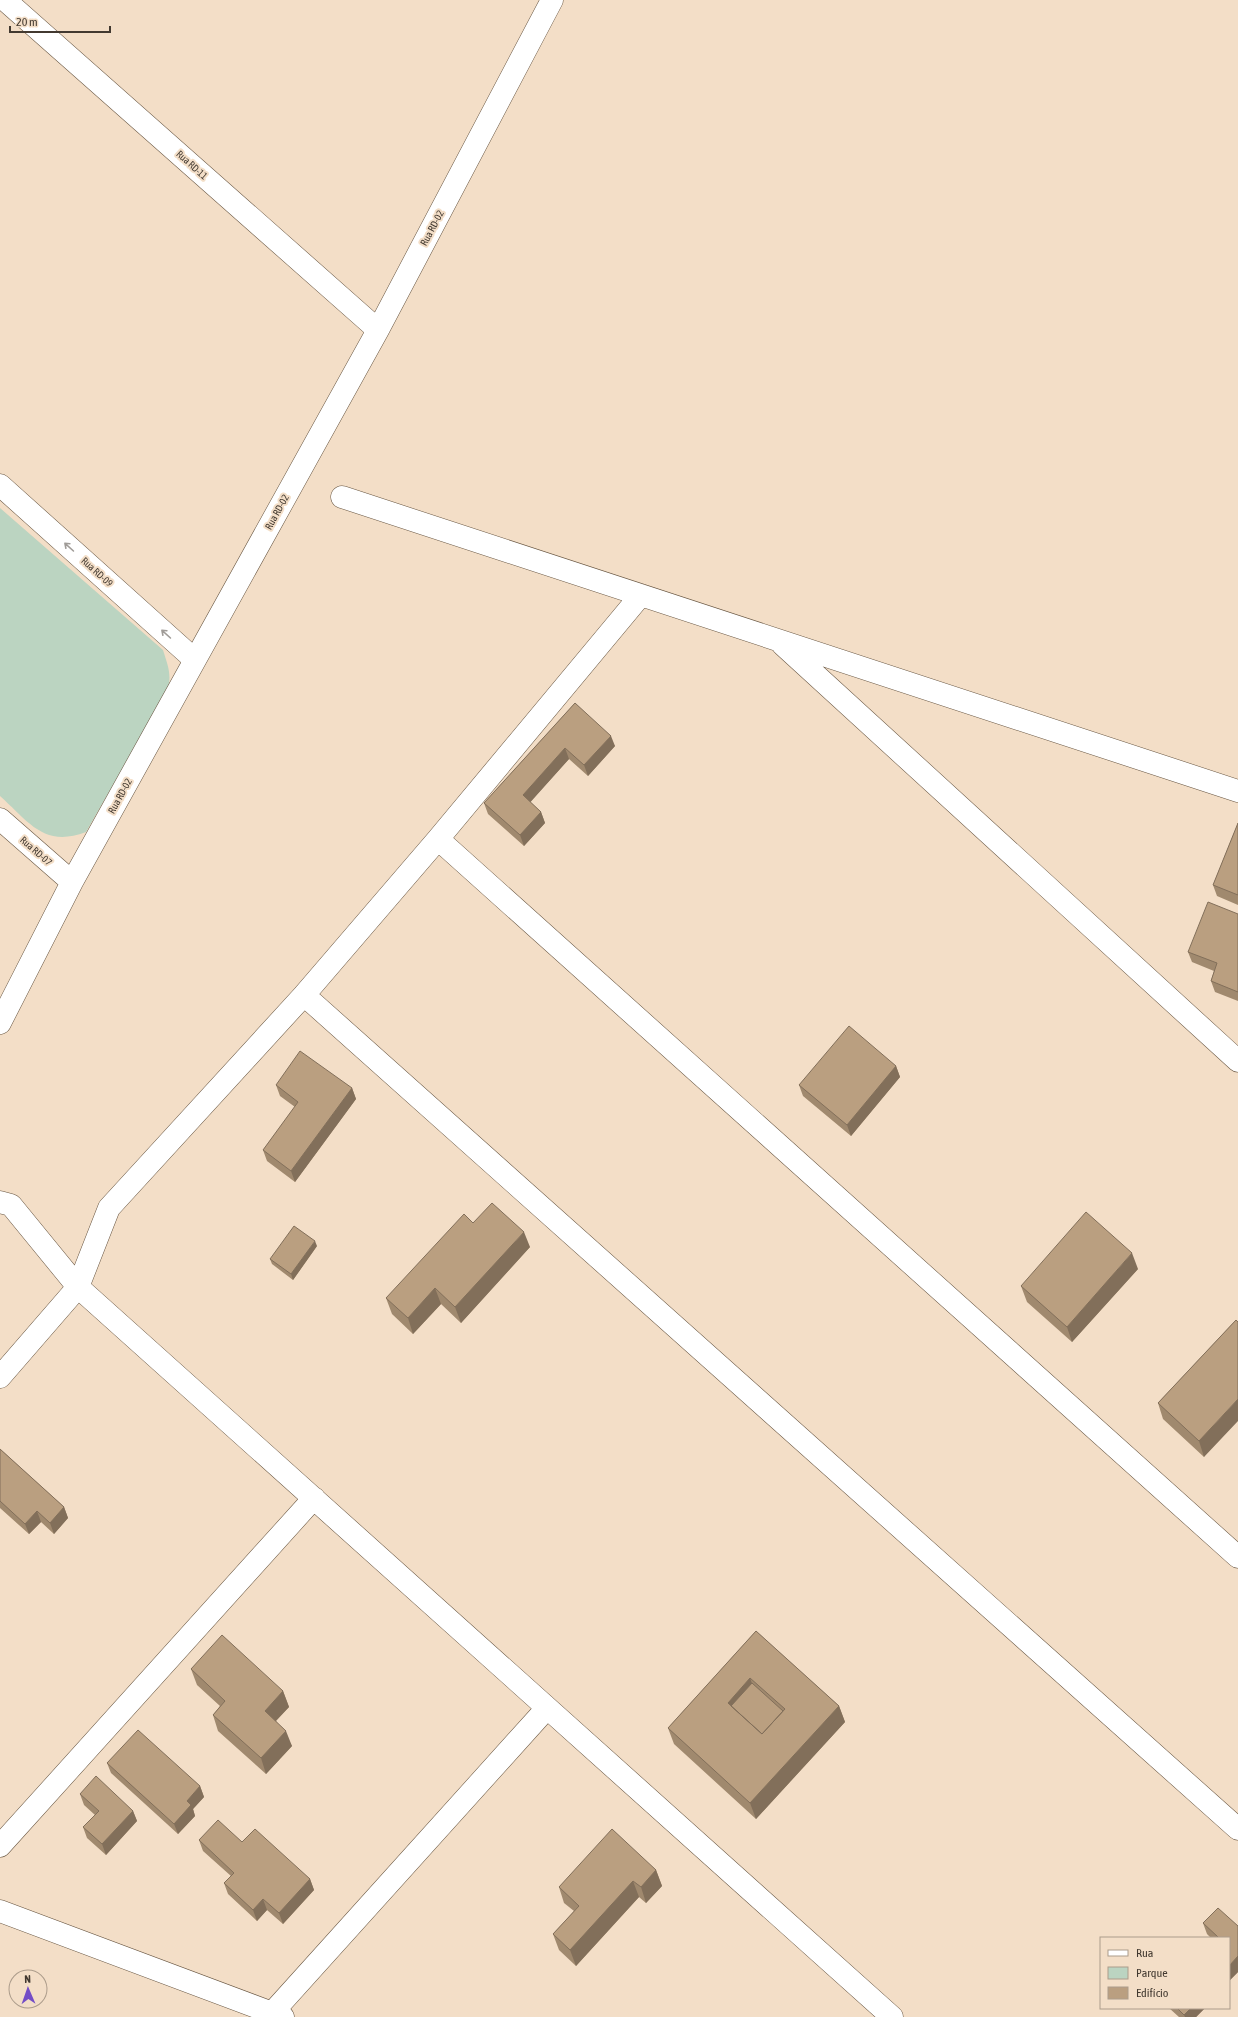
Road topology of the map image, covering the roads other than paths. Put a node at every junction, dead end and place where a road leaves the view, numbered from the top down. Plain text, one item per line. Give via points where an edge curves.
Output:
1 (5, 0) edge
2 (552, 0) edge
3 (378, 330) junction
4 (0, 485) edge
5 (342, 498) dead end
6 (641, 595) junction
7 (777, 640) junction
8 (195, 660) junction
9 (1238, 791) edge
10 (0, 819) edge
11 (438, 839) junction
12 (72, 882) junction
13 (304, 995) junction
14 (0, 1023) edge
15 (1238, 1061) edge
16 (0, 1202) edge
17 (78, 1286) junction
18 (0, 1377) edge
19 (314, 1498) junction
20 (1238, 1557) edge
21 (547, 1708) junction
22 (1238, 1829) edge
23 (0, 1846) edge
24 (0, 1911) edge
25 (278, 2015) edge
26 (892, 2017) edge

1 - 3 street, Rua RD-11
2 - 3 street, Rua RD-02
3 - 8 street, Rua RD-02
8 -> 4 street, Rua RD-09
5 - 6 street
6 - 7 street
6 - 11 street
7 - 9 street
7 - 15 street
8 - 12 street, Rua RD-02
10 - 12 street, Rua RD-07
11 - 13 street
11 - 20 street
12 - 14 street, Rua RD-02
13 - 17 street via 108,1208
13 - 22 street
16 - 17 street via 11,1205
17 - 18 street
17 - 19 street
19 - 21 street
19 - 23 street
21 - 25 street
21 - 26 street
24 - 25 street

